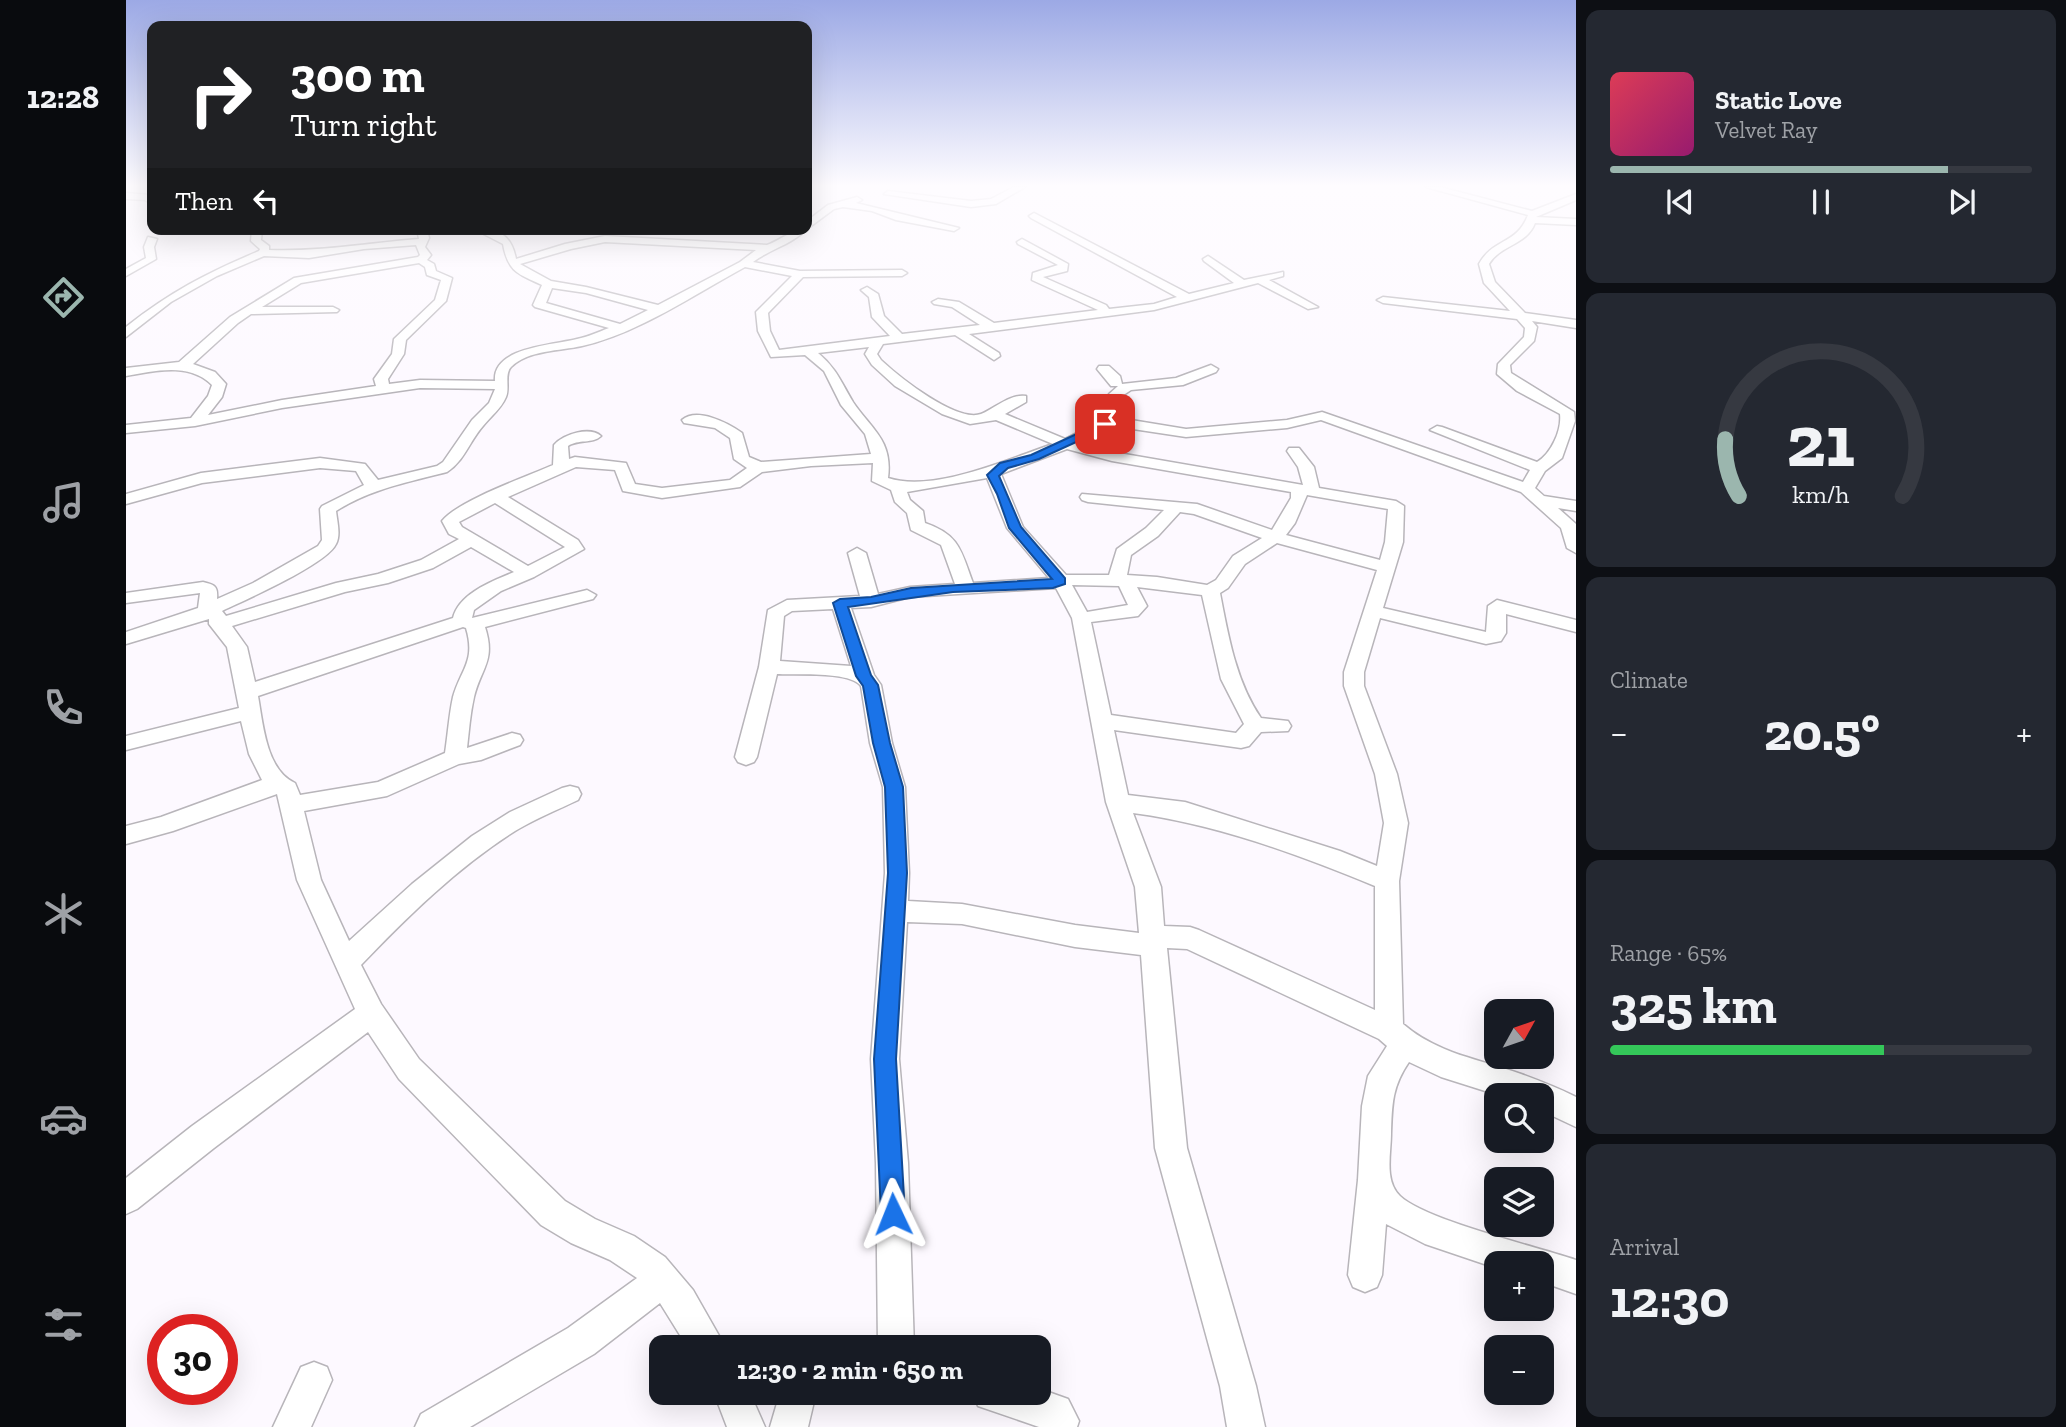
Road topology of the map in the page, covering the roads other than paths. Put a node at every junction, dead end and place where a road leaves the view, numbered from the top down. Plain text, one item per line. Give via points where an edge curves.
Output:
1 (150, 254) edge
2 (262, 254) edge
3 (277, 254) edge
4 (318, 254) edge
5 (425, 254) edge
6 (511, 254) edge
7 (544, 254) edge
8 (757, 254) edge
9 (1043, 254) edge
10 (1104, 254) edge
11 (1490, 254) edge
12 (1208, 258) dead end
13 (422, 260) junction
14 (513, 263) junction
15 (744, 264) junction
16 (126, 273) edge
17 (902, 273) dead end
18 (800, 274) junction
19 (1279, 274) dead end
20 (1259, 279) junction
21 (548, 284) junction
22 (1242, 284) junction
23 (867, 290) dead end
24 (1189, 299) junction
25 (1383, 300) dead end
26 (937, 302) dead end
27 (1312, 307) dead end
28 (660, 309) junction
29 (333, 310) dead end
30 (249, 311) junction
31 (1106, 313) junction
32 (1521, 315) junction
33 (1576, 324) edge
34 (990, 326) junction
35 (622, 328) junction
36 (958, 332) junction
37 (126, 333) edge
38 (898, 337) junction
39 (875, 343) junction
40 (807, 350) junction
41 (994, 356) dead end
42 (183, 366) junction
43 (1104, 369) dead end
44 (1211, 369) dead end
45 (126, 372) edge
46 (503, 385) junction
47 (1121, 387) junction
48 (384, 389) junction
49 (1021, 399) dead end
50 (1572, 412) edge
51 (1430, 414) dead end
52 (990, 415) junction
53 (689, 420) dead end
54 (1111, 421) junction
55 (195, 422) junction
56 (126, 429) edge
57 (1444, 433) junction
58 (594, 436) dead end
59 (1066, 444) junction
60 (1294, 452) dead end
61 (1426, 452) junction
62 (880, 458) junction
63 (561, 467) junction
64 (758, 467) junction
65 (1539, 468) junction
66 (993, 472) junction
67 (1134, 480) junction
68 (373, 487) junction
69 (899, 487) junction
70 (1305, 490) junction
71 (1533, 494) junction
72 (496, 497) junction
73 (1088, 497) dead end
74 (126, 499) edge
75 (1576, 506) edge
76 (1175, 508) junction
77 (1275, 537) junction
78 (470, 540) junction
79 (1576, 548) edge
80 (857, 553) dead end
81 (1387, 567) junction
82 (528, 573) junction
83 (1121, 580) junction
84 (1061, 581) junction
85 (966, 588) junction
86 (1210, 591) junction
87 (587, 595) dead end
88 (126, 598) edge
89 (871, 601) junction
90 (840, 603) junction
91 (1373, 611) junction
92 (213, 617) junction
93 (1081, 618) junction
94 (468, 623) junction
95 (1576, 626) edge
96 (126, 638) edge
97 (769, 667) junction
98 (864, 676) junction
99 (249, 702) junction
100 (1102, 721) junction
101 (1255, 725) junction
102 (1280, 726) dead end
103 (512, 740) dead end
104 (126, 743) edge
105 (455, 757) junction
106 (746, 757) dead end
107 (570, 793) dead end
108 (284, 794) junction
109 (1118, 802) junction
110 (126, 835) edge
111 (1387, 881) junction
112 (894, 911) junction
113 (1153, 942) junction
114 (346, 962) junction
115 (371, 1013) junction
116 (1396, 1038) junction
117 (1505, 1083) edge
118 (1554, 1102) edge
119 (1576, 1112) edge
120 (1374, 1180) junction
121 (126, 1198) edge
122 (1496, 1251) edge
123 (1554, 1269) edge
124 (1365, 1275) dead end
125 (1576, 1277) edge
126 (662, 1280) junction
127 (700, 1335) edge
128 (896, 1335) edge
129 (314, 1380) dead end
130 (737, 1405) edge
131 (795, 1405) edge
132 (1031, 1405) edge
133 (292, 1427) edge
134 (434, 1427) edge
135 (746, 1427) edge
136 (789, 1427) edge
137 (1058, 1427) edge
138 (1246, 1427) edge

1 - 16 street via 151,259
2 - 37 street via 167,300
3 - 4 street
5 - 13 street
6 - 14 street
7 - 14 street
8 - 15 street
9 - 31 street via 1062,264 1062,269 1036,278 1102,307
10 - 24 street
11 - 32 street via 1484,264 1490,283
12 - 22 street
13 - 30 street via 298,280
13 - 48 street via 431,274 447,278 440,301 400,340 398,354 381,379
14 - 21 street
15 - 18 street
15 - 28 street
17 - 18 street
18 - 40 street via 762,312 764,331 775,354
19 - 20 street
20 - 22 street
20 - 27 street
21 - 28 street
21 - 35 street via 539,304
22 - 24 street
23 - 38 street via 874,296 878,317
24 - 31 street
25 - 32 street
26 - 34 street via 955,304
28 - 35 street
29 - 30 street
30 - 42 street
31 - 34 street
32 - 33 street
32 - 50 street via 1531,327 1530,338 1504,364 1504,374
34 - 36 street
35 - 46 street via 522,355 504,366
36 - 38 street
36 - 41 street
38 - 39 street
39 - 40 street
39 - 52 street via 874,362 930,402 965,419
40 - 62 street via 829,369 848,405 872,433
42 - 45 street
42 - 55 street via 214,377 219,384 215,397
43 - 47 street
44 - 47 street via 1178,382
46 - 48 street via 420,384
46 - 68 street via 493,410 472,430 450,464
47 - 54 street via 1113,401
48 - 55 street
49 - 52 street
50 - 65 street via 1554,458
51 - 57 street via 1464,430
52 - 59 street
53 - 64 street via 719,425 737,436 742,459
54 - 59 street
54 - 61 street via 1186,433 1287,424 1322,416
55 - 56 street
57 - 61 street
57 - 65 street
58 - 63 street via 561,444
59 - 66 street
59 - 67 street
60 - 70 street via 1306,467
61 - 71 street
62 - 64 street
62 - 69 street via 880,481
63 - 64 street via 575,462 621,466 629,488 662,493 734,484
63 - 72 street
65 - 71 street
66 - 69 street
66 - 84 street via 1015,528
67 - 70 street
67 - 73 street
67 - 76 street
68 - 74 street via 360,467 320,463 201,478
68 - 92 street via 348,495 328,509 330,540 325,550
69 - 85 street via 903,505 915,511 917,526 950,541
70 - 77 street
70 - 81 street via 1396,506
71 - 75 street
71 - 79 street via 1569,526
72 - 78 street via 450,521 454,530
72 - 82 street via 575,548
76 - 77 street via 1197,509
76 - 83 street via 1123,553
77 - 81 street
77 - 86 street via 1239,560 1222,584
78 - 82 street
78 - 92 street via 427,564 382,579
80 - 89 street
81 - 91 street
82 - 94 street via 495,587 465,608
83 - 84 street
83 - 86 street
83 - 93 street via 1138,606 1131,612
84 - 85 street
84 - 93 street
85 - 89 street
86 - 101 street via 1243,710
87 - 94 street
88 - 92 street via 203,587 209,589
89 - 90 street
90 - 97 street via 780,609 773,623
90 - 98 street
91 - 95 street via 1486,638 1496,633 1497,606
91 - 111 street via 1354,686 1392,796 1396,822
92 - 96 street
92 - 99 street via 236,645
93 - 100 street
94 - 99 street
94 - 105 street via 479,639 478,665 464,695
97 - 98 street via 839,670
97 - 106 street
98 - 112 street via 871,685 894,787
99 - 104 street
99 - 108 street via 262,758
100 - 101 street via 1241,740
100 - 109 street
101 - 102 street
103 - 105 street
105 - 108 street via 379,790
107 - 114 street via 483,841 418,891
108 - 110 street
108 - 114 street via 309,880
109 - 111 street via 1185,811
109 - 113 street via 1148,887
111 - 116 street
112 - 113 street via 962,914 1075,936
112 - 128 street via 885,1059
113 - 116 street via 1189,939
113 - 138 street via 1171,1148
114 - 115 street
115 - 121 street
115 - 126 street via 409,1069 552,1213 622,1248
116 - 117 street via 1434,1063
116 - 120 street via 1377,1106
118 - 119 street
120 - 122 street via 1388,1207 1425,1228
120 - 124 street
123 - 125 street
126 - 127 street
126 - 134 street via 581,1341
129 - 133 street
130 - 135 street
131 - 136 street
132 - 137 street via 1055,1412

